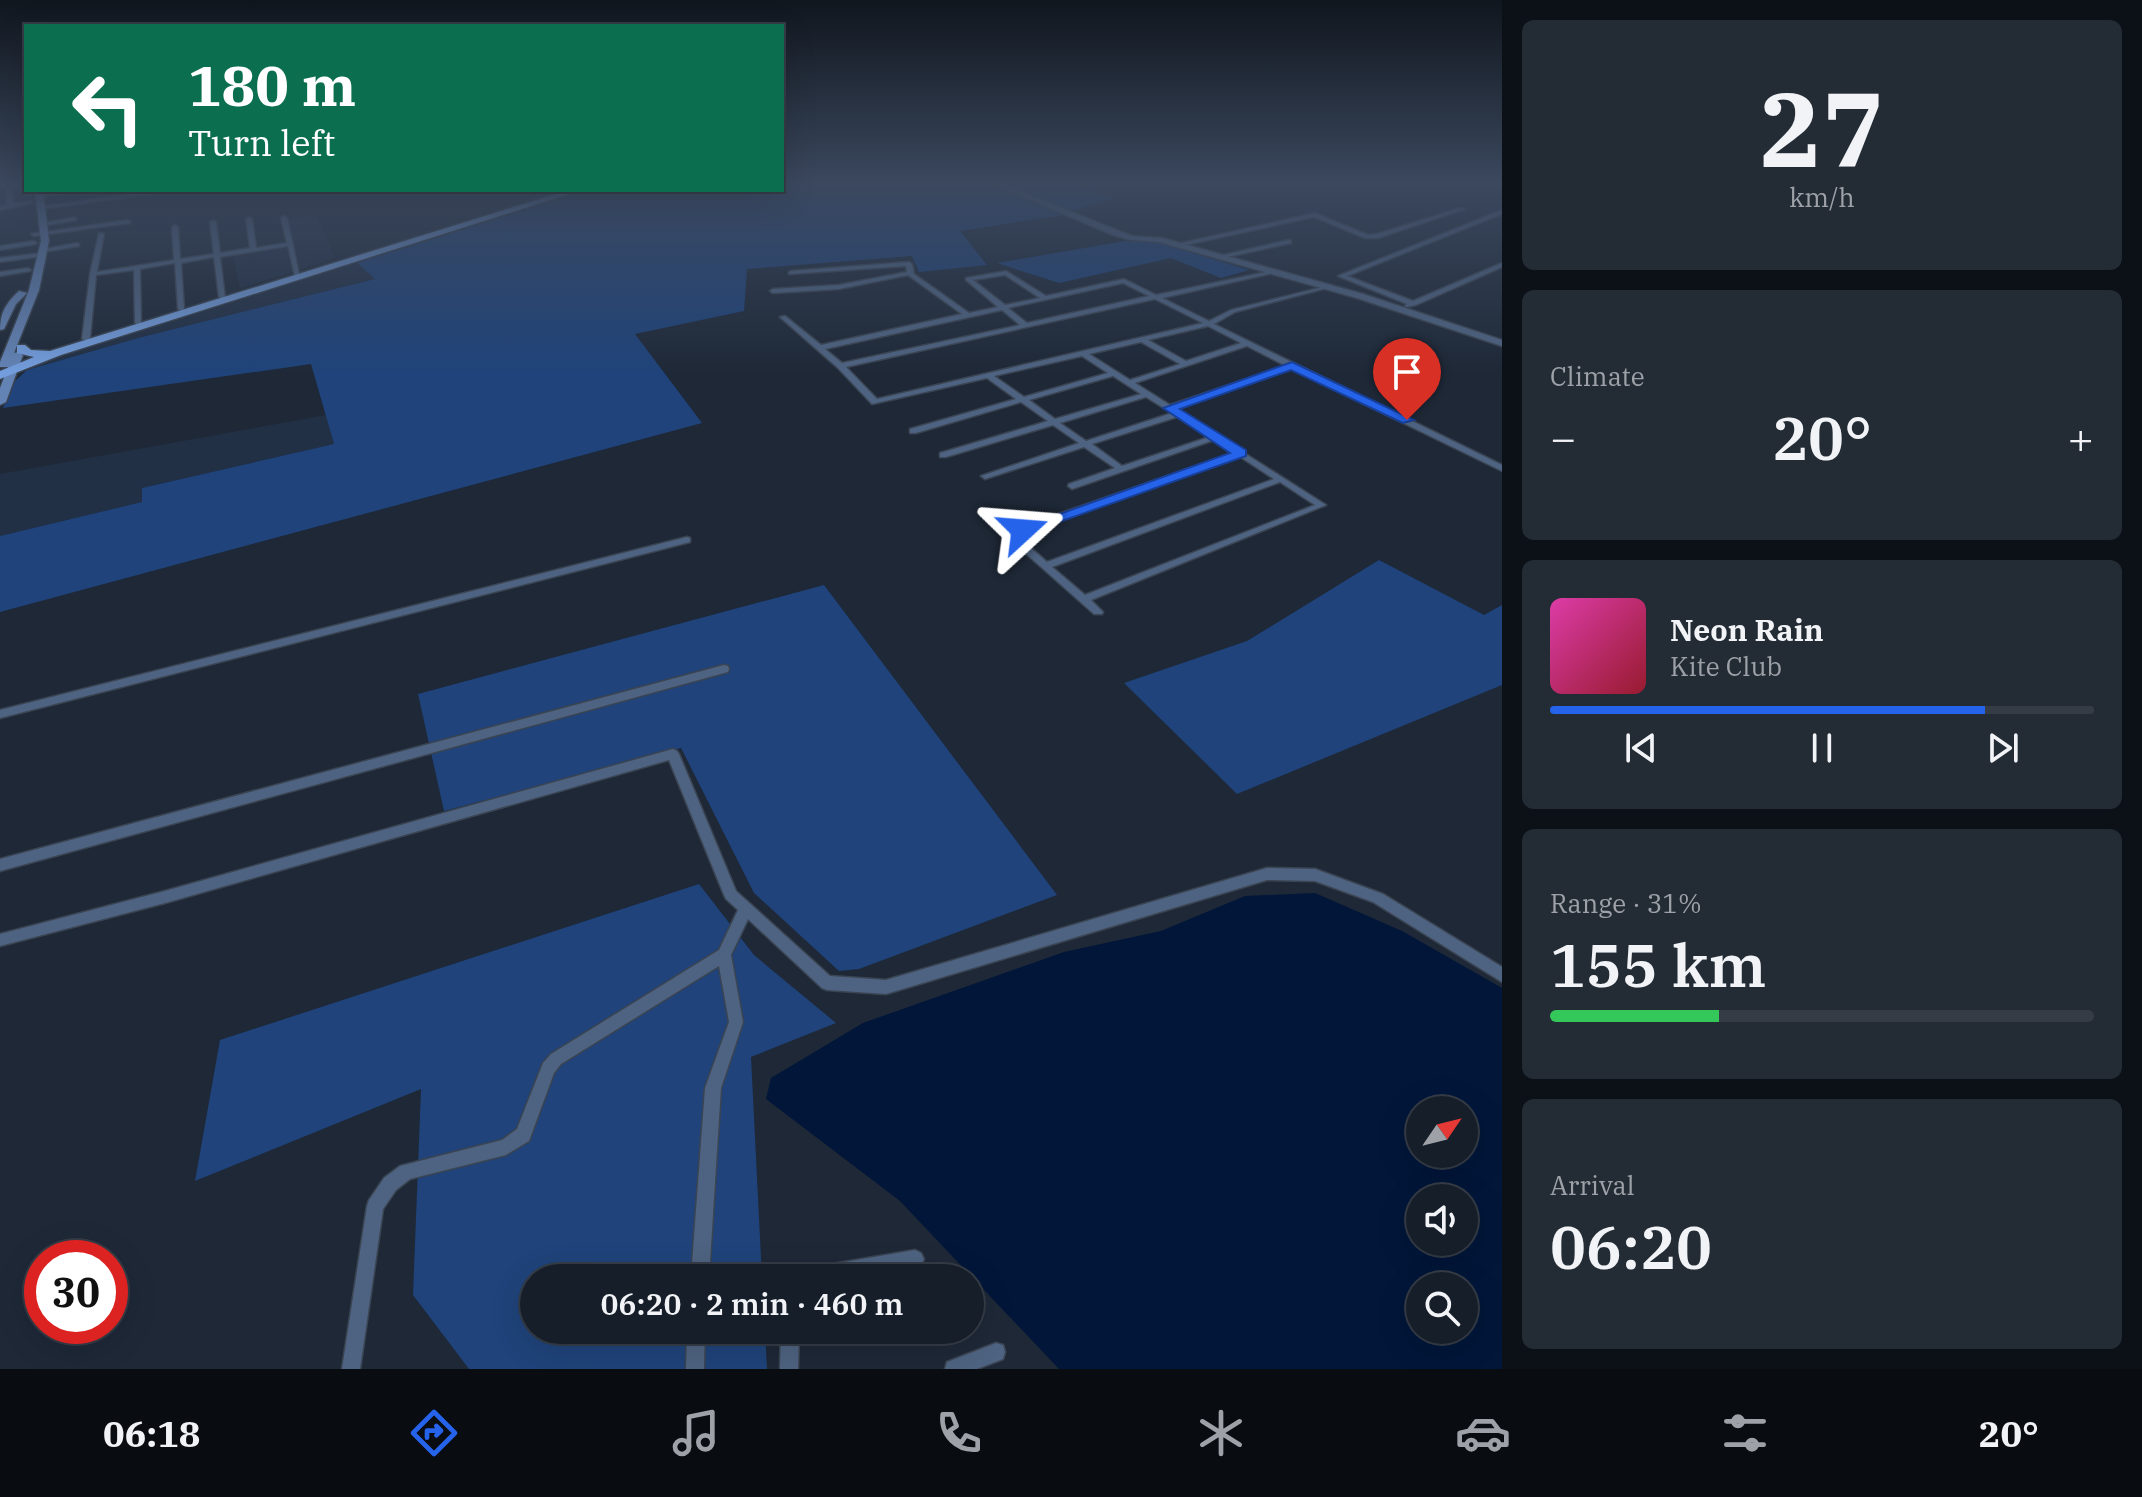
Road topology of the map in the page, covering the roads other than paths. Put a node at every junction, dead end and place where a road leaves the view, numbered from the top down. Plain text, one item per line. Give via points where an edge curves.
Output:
1 (31, 246) edge
2 (37, 246) edge
3 (39, 246) edge
4 (99, 246) edge
5 (176, 246) edge
6 (214, 246) edge
7 (252, 246) edge
8 (279, 246) edge
9 (291, 246) edge
10 (387, 246) edge
11 (393, 246) edge
12 (1179, 246) edge
13 (1271, 246) edge
14 (1417, 246) edge
15 (253, 250) junction
16 (215, 256) junction
17 (1218, 257) junction
18 (0, 260) edge
19 (177, 262) junction
20 (1502, 265) edge
21 (137, 268) junction
22 (28, 270) junction
23 (1269, 272) junction
24 (791, 273) dead end
25 (911, 273) junction
26 (0, 274) edge
27 (93, 274) junction
28 (297, 275) junction
29 (1325, 287) junction
30 (34, 290) junction
31 (773, 291) dead end
32 (22, 293) junction
33 (222, 297) junction
34 (1158, 297) junction
35 (1045, 298) junction
36 (1414, 304) junction
37 (1003, 307) junction
38 (181, 309) junction
39 (1400, 310) junction
40 (966, 314) junction
41 (783, 317) dead end
42 (138, 323) junction
43 (1209, 324) junction
44 (1026, 326) junction
45 (0, 327) edge
46 (86, 339) junction
47 (1142, 340) junction
48 (1248, 343) junction
49 (1502, 343) edge
50 (21, 347) junction
51 (819, 348) junction
52 (0, 350) edge
53 (51, 353) junction
54 (1085, 355) junction
55 (1186, 364) junction
56 (841, 366) junction
57 (1292, 366) junction
58 (6, 371) edge
59 (1115, 373) junction
60 (989, 376) junction
61 (1129, 383) junction
62 (1148, 394) junction
63 (1022, 401) junction
64 (0, 402) edge
65 (1174, 411) junction
66 (1053, 423) junction
67 (913, 431) dead end
68 (1211, 439) dead end
69 (1082, 445) junction
70 (1241, 453) junction
71 (943, 455) dead end
72 (1502, 468) edge
73 (1121, 469) junction
74 (985, 476) dead end
75 (1281, 479) junction
76 (1072, 486) dead end
77 (1007, 517) dead end
78 (1023, 530) junction
79 (687, 540) dead end
80 (1045, 566) junction
81 (1084, 599) junction
82 (1098, 612) dead end
83 (724, 669) dead end
84 (0, 714) edge
85 (0, 865) edge
86 (746, 909) junction
87 (0, 940) edge
88 (724, 955) junction
89 (1502, 975) edge
90 (915, 1259) dead end
91 (701, 1264) edge
92 (886, 1264) edge
93 (696, 1344) edge
94 (790, 1344) edge
95 (996, 1352) dead end
96 (351, 1369) edge
97 (695, 1369) edge
98 (789, 1369) edge
99 (954, 1369) edge

1 - 18 street
2 - 22 main road
3 - 30 main road
4 - 27 street
5 - 19 street
6 - 16 street
7 - 15 street
8 - 15 street
9 - 28 street
10 - 28 main road
11 - 28 main road
12 - 17 street
13 - 17 street
14 - 36 street via 1341,276
15 - 16 street
16 - 19 street
16 - 33 street
17 - 23 street
19 - 21 street
19 - 38 street
20 - 36 street
21 - 27 street
21 - 42 street
22 - 26 street
22 - 32 main road
23 - 29 street
23 - 34 street
24 - 25 street via 909,264
25 - 31 street via 839,287
25 - 40 street
27 - 46 street
28 - 33 main road
28 - 53 main road
29 - 39 street
29 - 43 street via 1233,311
30 - 50 main road via 36,301
30 - 58 main road
32 - 45 main road
32 - 52 main road
33 - 38 main road
34 - 35 street via 1124,281
34 - 43 street
34 - 44 street
35 - 37 street
35 - 37 street via 1006,273 968,279
36 - 39 street
37 - 40 street
37 - 44 street
38 - 42 main road
39 - 49 street
40 - 51 street
41 - 51 street
42 - 46 main road
43 - 47 street
43 - 48 street
44 - 56 street
46 - 53 main road
47 - 54 street
47 - 55 street
48 - 55 street
48 - 57 street
50 - 53 main road via 30,354
50 - 58 main road
51 - 56 street
53 - 58 main road
53 - 58 main road via 24,369
54 - 59 street
54 - 60 street
55 - 61 street
56 - 60 street via 875,402
57 - 65 street
57 - 72 street
58 - 64 main road
59 - 61 street
59 - 63 street
60 - 63 street
61 - 62 street
62 - 65 street
62 - 66 street
63 - 66 street
63 - 67 street
65 - 69 street
65 - 70 street
66 - 69 street
66 - 71 street
68 - 73 street
69 - 73 street
69 - 74 street
70 - 75 street
70 - 78 street
73 - 76 street
75 - 80 street
75 - 81 street via 1322,505
77 - 78 street
78 - 80 street via 1009,534
79 - 84 street
80 - 81 street
81 - 82 street
83 - 85 street
86 - 87 street via 731,895 673,754
86 - 88 street
86 - 89 street via 827,983 886,987 1267,874 1315,875 1378,898
88 - 91 street via 736,1022 713,1088
88 - 96 street via 556,1059 523,1135 506,1147 406,1172 390,1184 375,1206
90 - 92 street
93 - 97 street
94 - 98 street
95 - 99 street

